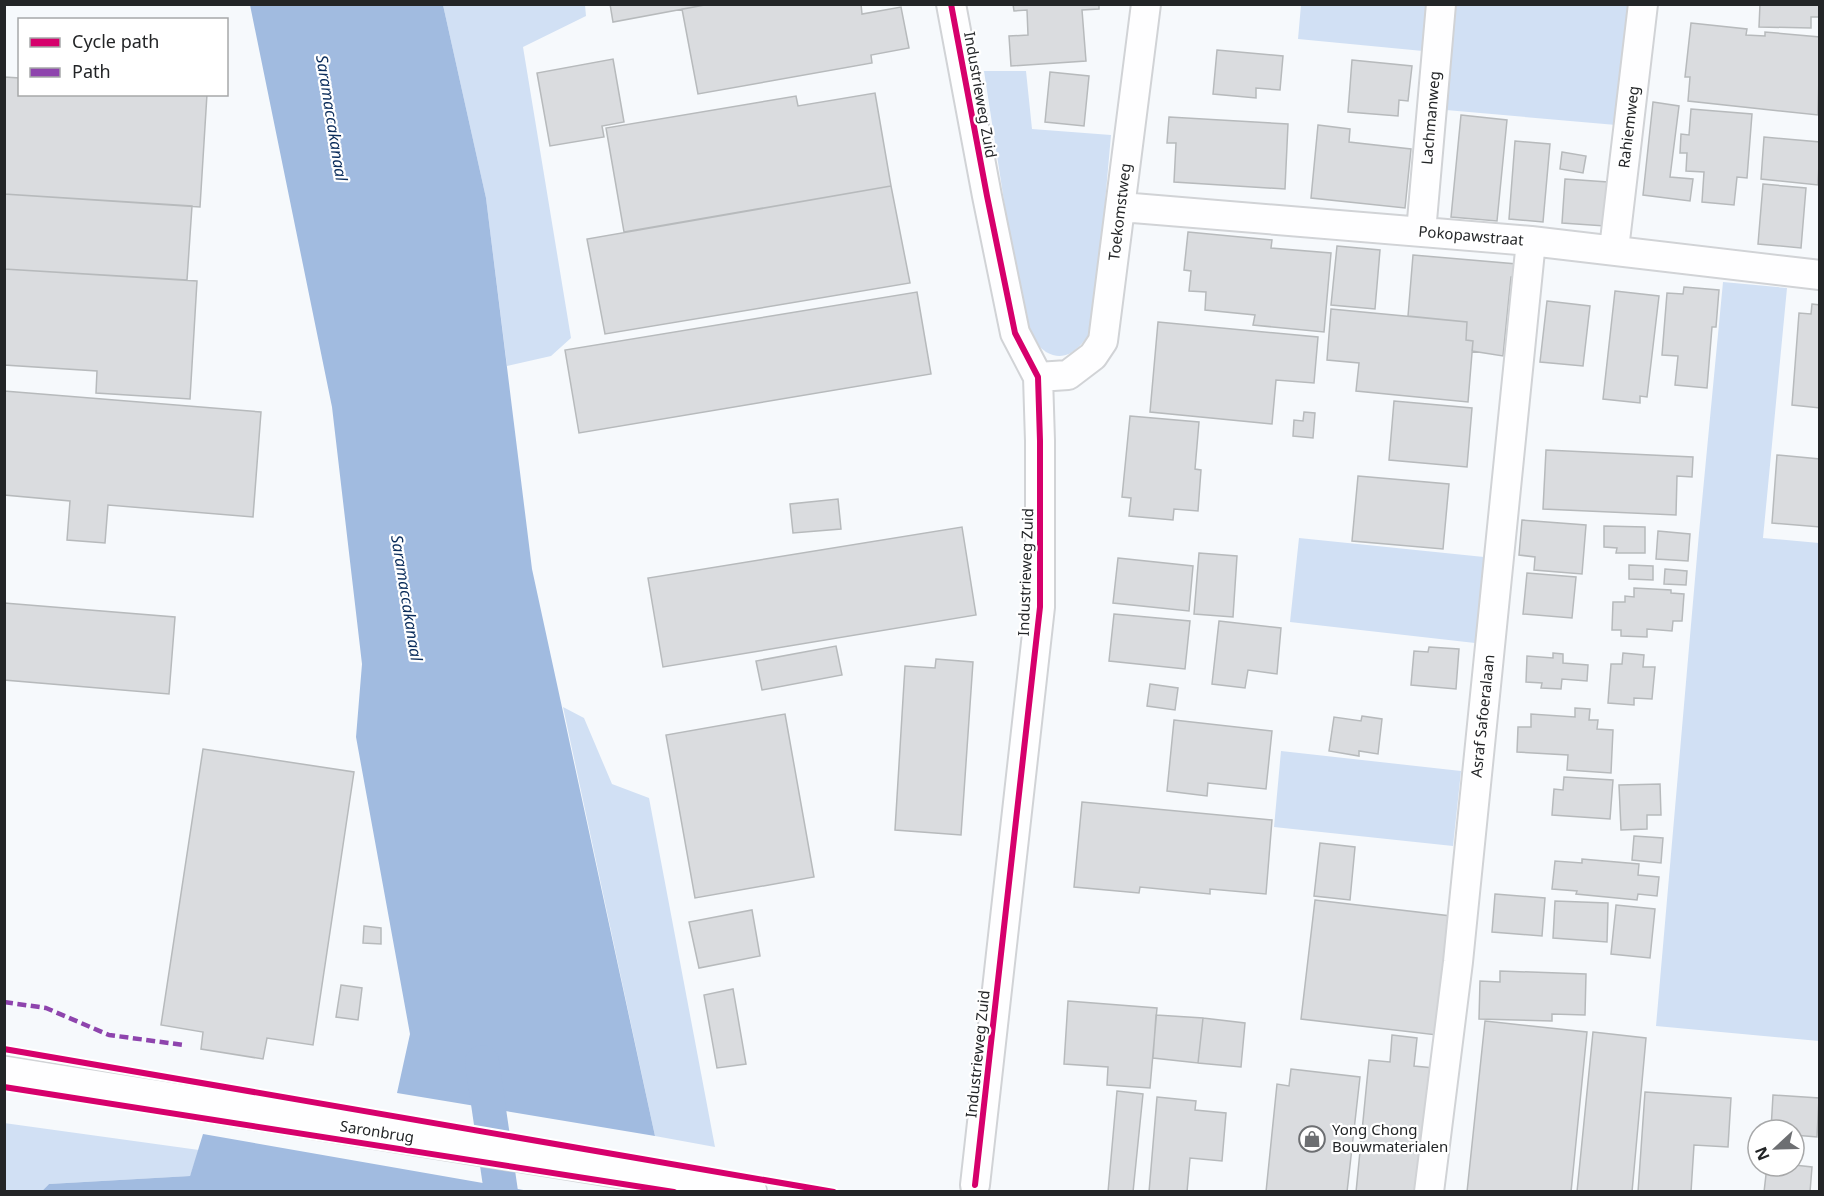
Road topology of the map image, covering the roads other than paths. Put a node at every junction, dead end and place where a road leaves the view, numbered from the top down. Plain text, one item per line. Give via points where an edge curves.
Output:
1 (951, 4) edge
2 (1146, 4) edge
3 (1441, 4) edge
4 (1643, 4) edge
5 (1121, 207) junction
6 (1421, 232) junction
7 (1531, 241) junction
8 (1614, 249) junction
9 (1820, 275) edge
10 (1038, 377) junction
11 (4, 1073) edge
12 (975, 1185) dead end
13 (750, 1191) edge
14 (1429, 1191) edge

1 - 10 street, Industrieweg Zuid via 1015,333
2 - 5 street, Toekomstweg
3 - 6 street, Lachmanweg
4 - 8 street, Rahiemweg
5 - 6 street, Pokopawstraat
5 - 10 street, Toekomstweg via 1103,340 1093,356 1068,375
6 - 7 street, Pokopawstraat
7 - 8 street, Pokopawstraat
7 - 14 street, Asraf Safoeralaan via 1458,962
8 - 9 street, Pokopawstraat
10 - 12 street, Industrieweg Zuid via 1040,607
11 - 13 main road, Saronbrug

